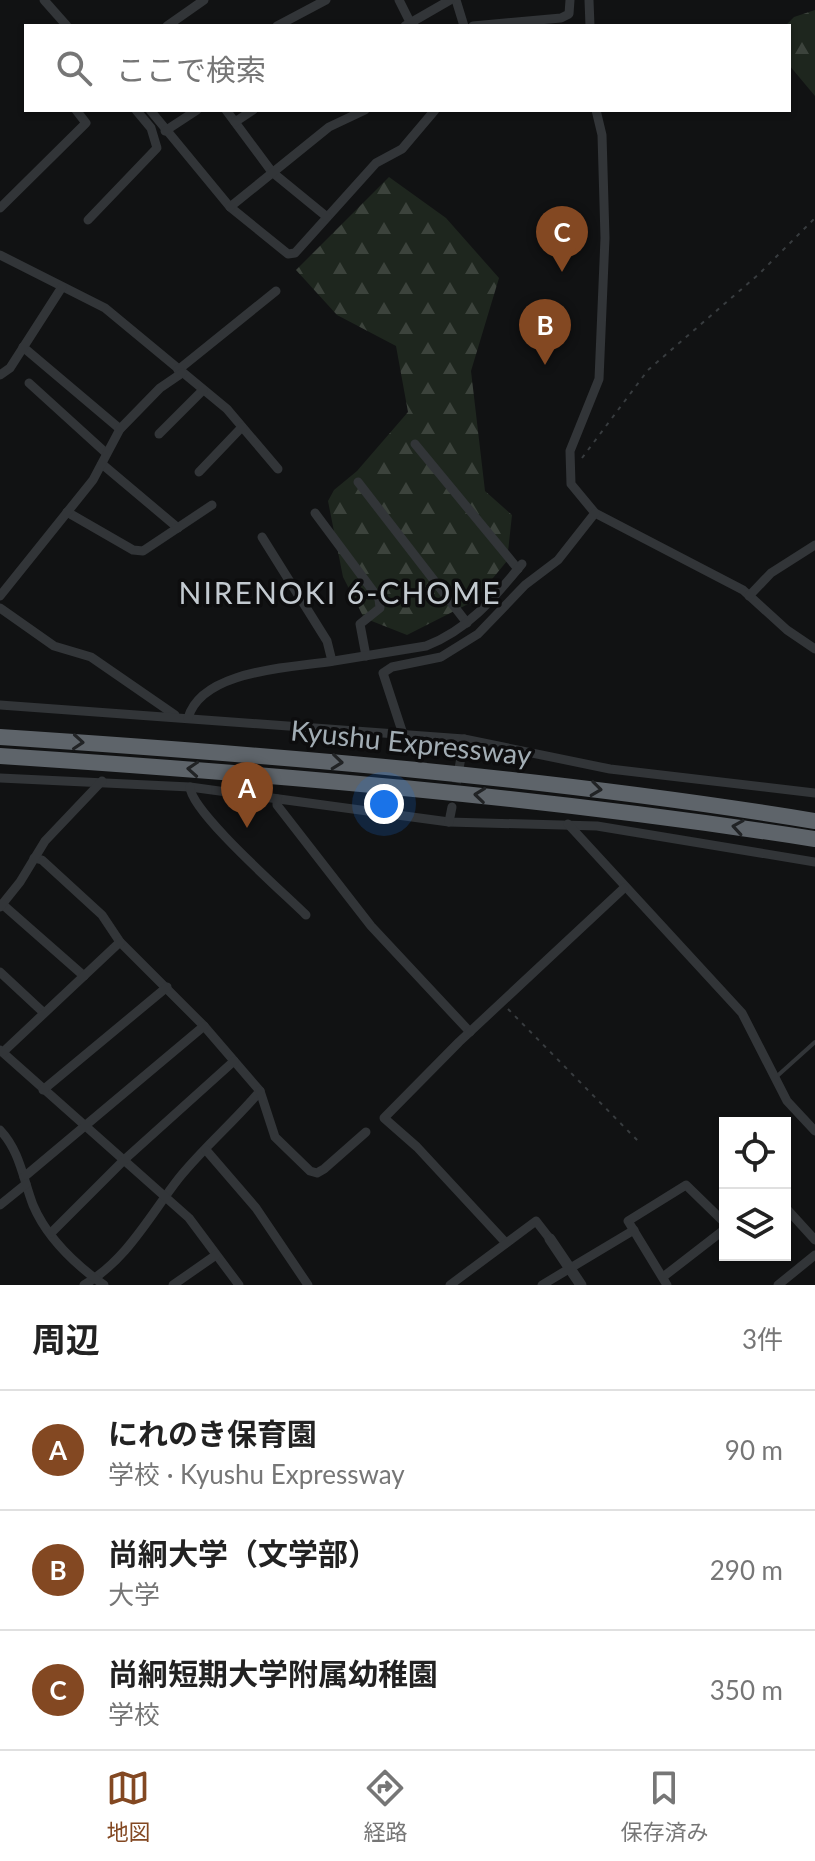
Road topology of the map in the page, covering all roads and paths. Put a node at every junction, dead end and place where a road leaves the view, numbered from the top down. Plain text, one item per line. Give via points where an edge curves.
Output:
1 (44, 0) edge
2 (204, 0) edge
3 (326, 0) edge
4 (399, 0) edge
5 (450, 0) edge
6 (456, 0) edge
7 (570, 0) edge
8 (589, 0) edge
9 (65, 24) edge
10 (170, 24) edge
11 (281, 24) edge
12 (409, 24) edge
13 (411, 24) edge
14 (463, 24) edge
15 (495, 24) edge
16 (590, 24) edge
17 (78, 112) edge
18 (138, 112) edge
19 (151, 112) edge
20 (194, 112) edge
21 (228, 112) edge
22 (250, 112) edge
23 (361, 112) edge
24 (433, 112) edge
25 (596, 112) edge
26 (235, 122) junction
27 (165, 131) junction
28 (272, 172) junction
29 (230, 207) junction
30 (0, 208) edge
31 (327, 217) junction
32 (815, 218) edge
33 (88, 220) dead end
34 (0, 255) edge
35 (62, 287) junction
36 (276, 291) dead end
37 (23, 347) junction
38 (180, 371) junction
39 (0, 375) edge
40 (29, 383) dead end
41 (203, 390) junction
42 (242, 427) junction
43 (120, 429) junction
44 (159, 434) dead end
45 (415, 444) dead end
46 (106, 453) junction
47 (102, 464) junction
48 (571, 466) junction
49 (278, 469) dead end
50 (199, 472) dead end
51 (358, 482) dead end
52 (212, 505) dead end
53 (67, 512) junction
54 (315, 513) dead end
55 (595, 513) junction
56 (178, 528) junction
57 (262, 537) dead end
58 (815, 545) edge
59 (0, 596) edge
60 (749, 596) junction
61 (0, 608) edge
62 (467, 623) junction
63 (815, 649) edge
64 (366, 656) junction
65 (332, 661) junction
66 (0, 705) edge
67 (183, 718) junction
68 (403, 734) junction
69 (0, 737) edge
70 (464, 739) junction
71 (462, 752) tunnel mouth
72 (0, 756) edge
73 (0, 778) edge
74 (102, 781) junction
75 (190, 787) junction
76 (815, 793) edge
77 (277, 799) junction
78 (452, 807) tunnel mouth
79 (815, 821) edge
80 (449, 822) junction
81 (568, 824) junction
82 (815, 839) edge
83 (34, 858) junction
84 (815, 862) edge
85 (624, 888) junction
86 (1, 906) edge
87 (306, 915) dead end
88 (120, 942) junction
89 (0, 972) edge
90 (84, 976) junction
91 (167, 987) junction
92 (502, 1002) junction
93 (44, 1013) junction
94 (204, 1026) junction
95 (470, 1032) junction
96 (815, 1042) edge
97 (1, 1051) edge
98 (234, 1061) junction
99 (773, 1079) junction
100 (43, 1090) junction
101 (260, 1091) junction
102 (83, 1127) junction
103 (0, 1130) edge
104 (815, 1131) edge
105 (366, 1132) dead end
106 (641, 1144) dead end
107 (206, 1150) junction
108 (124, 1160) junction
109 (25, 1180) junction
110 (168, 1198) junction
111 (0, 1205) edge
112 (791, 1214) edge
113 (719, 1220) edge
114 (634, 1230) junction
115 (719, 1232) edge
116 (51, 1233) junction
117 (550, 1239) joint
118 (815, 1240) edge
119 (506, 1243) junction
120 (216, 1255) junction
121 (815, 1255) edge
122 (570, 1268) junction
123 (95, 1279) junction
124 (665, 1281) edge
125 (84, 1285) edge
126 (104, 1285) edge
127 (173, 1285) edge
128 (239, 1285) edge
129 (308, 1285) edge
130 (450, 1285) edge
131 (542, 1285) edge
132 (581, 1285) edge
133 (778, 1285) edge

1 - 9 street
2 - 10 street
3 - 11 street
4 - 12 street
5 - 13 street
6 - 14 street
7 - 15 street via 569,14 561,18
8 - 16 street
17 - 30 street via 86,123
18 - 33 street via 151,128 157,148
19 - 27 street
20 - 27 street
21 - 26 street
22 - 26 street
23 - 28 street via 329,127
24 - 31 street via 402,149 376,163
25 - 48 street via 605,238 599,379 570,451
26 - 28 street
27 - 29 street
28 - 29 street
28 - 31 street
29 - 31 street via 288,254 295,253
32 - 48 path via 648,370
34 - 35 street
35 - 37 street
35 - 38 street via 105,308
36 - 38 street
37 - 39 street
37 - 43 street
38 - 41 street
38 - 43 street
40 - 46 street
41 - 42 street
41 - 44 street
42 - 49 street
42 - 50 street
43 - 46 street
45 - 62 street via 520,566
46 - 47 street
47 - 53 street
47 - 56 street
48 - 55 street via 575,491
51 - 62 street
52 - 56 street
53 - 56 street via 133,550 143,551
53 - 59 street
54 - 64 street via 379,599 380,608 360,624
55 - 60 street
55 - 68 street via 558,560 525,585 478,634 441,657 383,673
57 - 65 street via 327,641
58 - 60 street via 771,573
60 - 63 street
61 - 67 street via 54,646 91,657
62 - 64 street via 426,646
64 - 65 street
65 - 67 street via 250,673 196,701
66 - 67 street
67 - 68 street
68 - 70 street
69 -> 79 highway, Kyushu Expressway via 519,779
70 - 71 street
70 - 76 street via 610,769
82 -> 72 highway, Kyushu Expressway via 489,795
73 - 74 street
74 - 75 street
74 - 83 street via 63,819
75 - 77 street
75 - 87 street via 190,796 211,821
77 - 80 street
77 - 95 street via 371,926
78 - 80 street
80 - 81 street
81 - 84 street
81 - 85 street
83 - 86 street
83 - 88 street via 102,915
85 - 92 street
85 - 99 street via 742,1013
86 - 90 street
88 - 90 street
88 - 91 street
89 - 93 street
90 - 93 street
91 - 94 street
91 - 100 street
92 - 95 street
92 - 106 path
93 - 97 street
94 - 98 street
94 - 102 street
95 - 119 street via 384,1118
96 - 99 lane
97 - 100 street
98 - 101 street
98 - 108 street
99 - 104 street
100 - 102 street
101 - 105 street via 275,1137 310,1171 324,1169
101 - 107 street
102 - 108 street
102 - 109 street
103 - 109 street via 15,1150
107 - 110 street
107 - 129 street via 256,1208
108 - 110 street
108 - 116 street
109 - 111 street
109 - 116 street via 34,1208
110 - 120 street
110 - 123 street
112 - 118 street
113 - 114 street via 686,1185 628,1221
114 - 122 street
114 - 124 street
115 - 124 street
116 - 123 street via 70,1259
117 - 119 street via 536,1221
117 - 122 street
119 - 130 street
120 - 127 street
120 - 128 street
121 - 133 street
122 - 131 street
122 - 132 street
123 - 125 street
123 - 126 street

